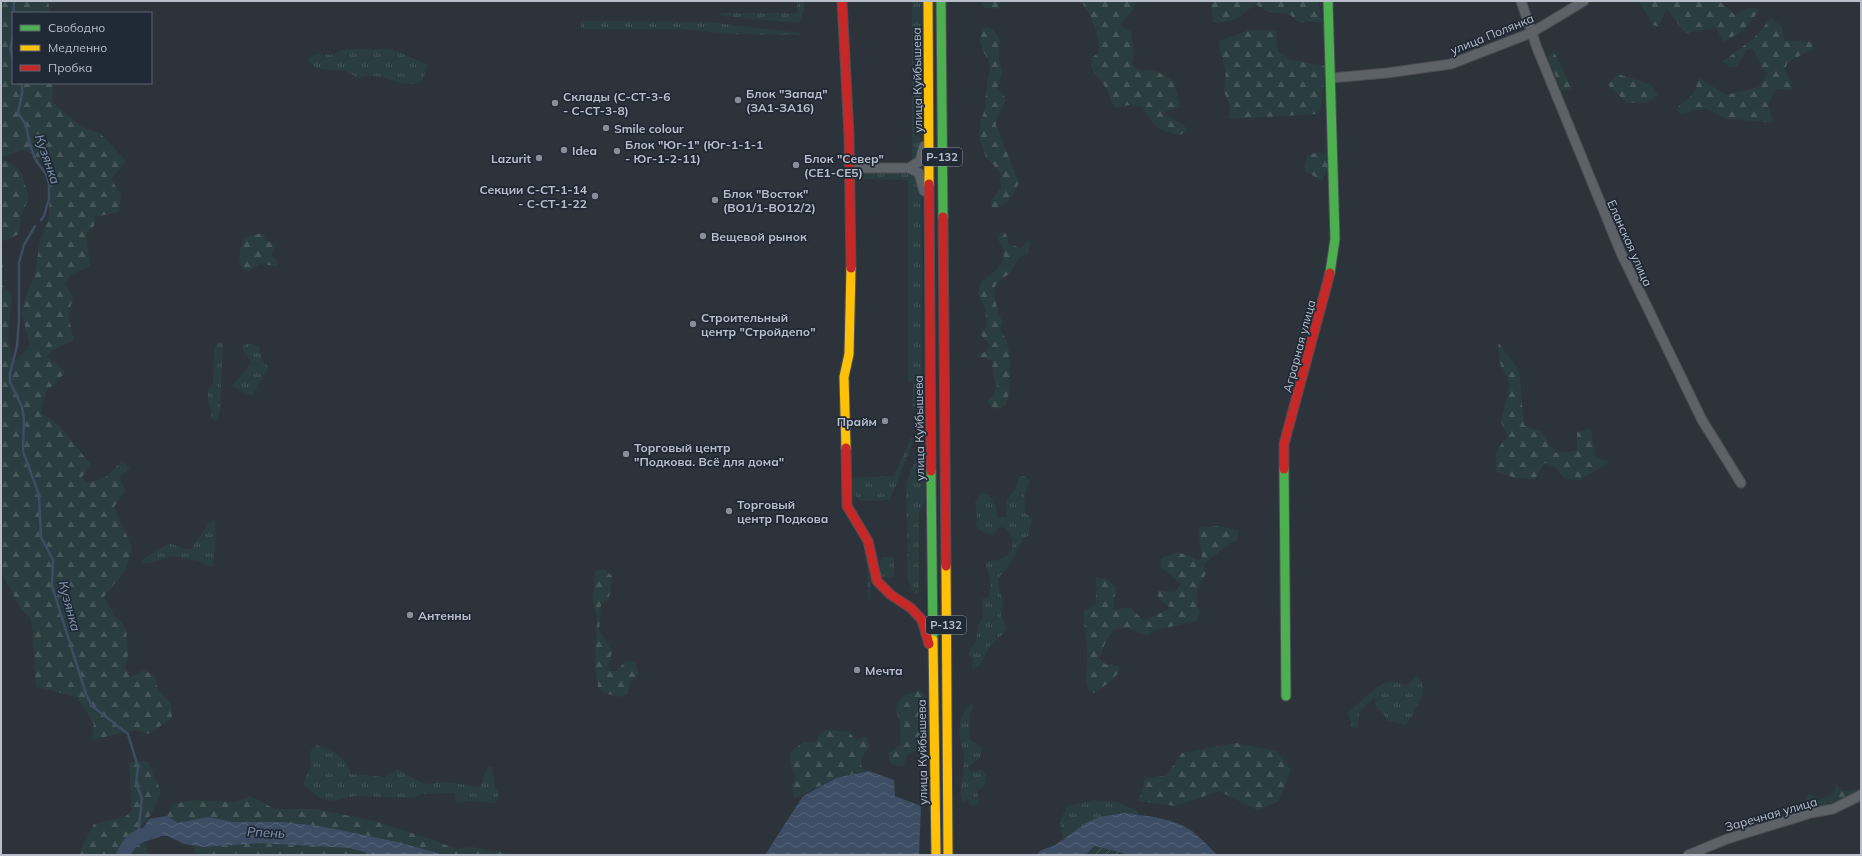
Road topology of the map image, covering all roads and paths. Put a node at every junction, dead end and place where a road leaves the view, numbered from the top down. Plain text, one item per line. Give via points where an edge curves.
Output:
1 (842, 1) edge
2 (928, 1) edge
3 (941, 1) edge
4 (1328, 1) edge
5 (1521, 1) edge
6 (1584, 1) edge
7 (1531, 33) junction
8 (1331, 78) junction
9 (929, 116) junction
10 (850, 168) junction
11 (909, 168) junction
12 (930, 226) junction
13 (1741, 484) dead end
14 (933, 676) junction
15 (1286, 696) dead end
16 (1861, 795) edge
17 (936, 855) edge
18 (948, 855) edge
19 (1688, 855) edge

1 - 10 main road
2 - 9 main road, улица Куйбышева / Р-132
3 - 18 main road, улица Куйбышева / Р-132
4 - 8 main road, Аграрная улица
5 - 7 street, Еланская улица
6 - 7 street, улица Полянка
7 - 8 street, улица Полянка via 1452,64
7 - 13 street, Еланская улица via 1592,188 1633,280 1702,420
8 - 15 main road, Аграрная улица via 1335,239 1328,283 1284,444
9 - 11 street via 920,161
9 - 12 main road, улица Куйбышева / Р-132
10 - 11 street
10 - 14 main road via 849,354 844,377 847,506 868,541 877,582 922,620 928,638
11 - 12 street via 919,174 926,196
12 - 14 main road, улица Куйбышева / Р-132
14 - 17 main road, улица Куйбышева / Р-132
16 - 19 street, Заречная улица via 1832,809 1727,839

